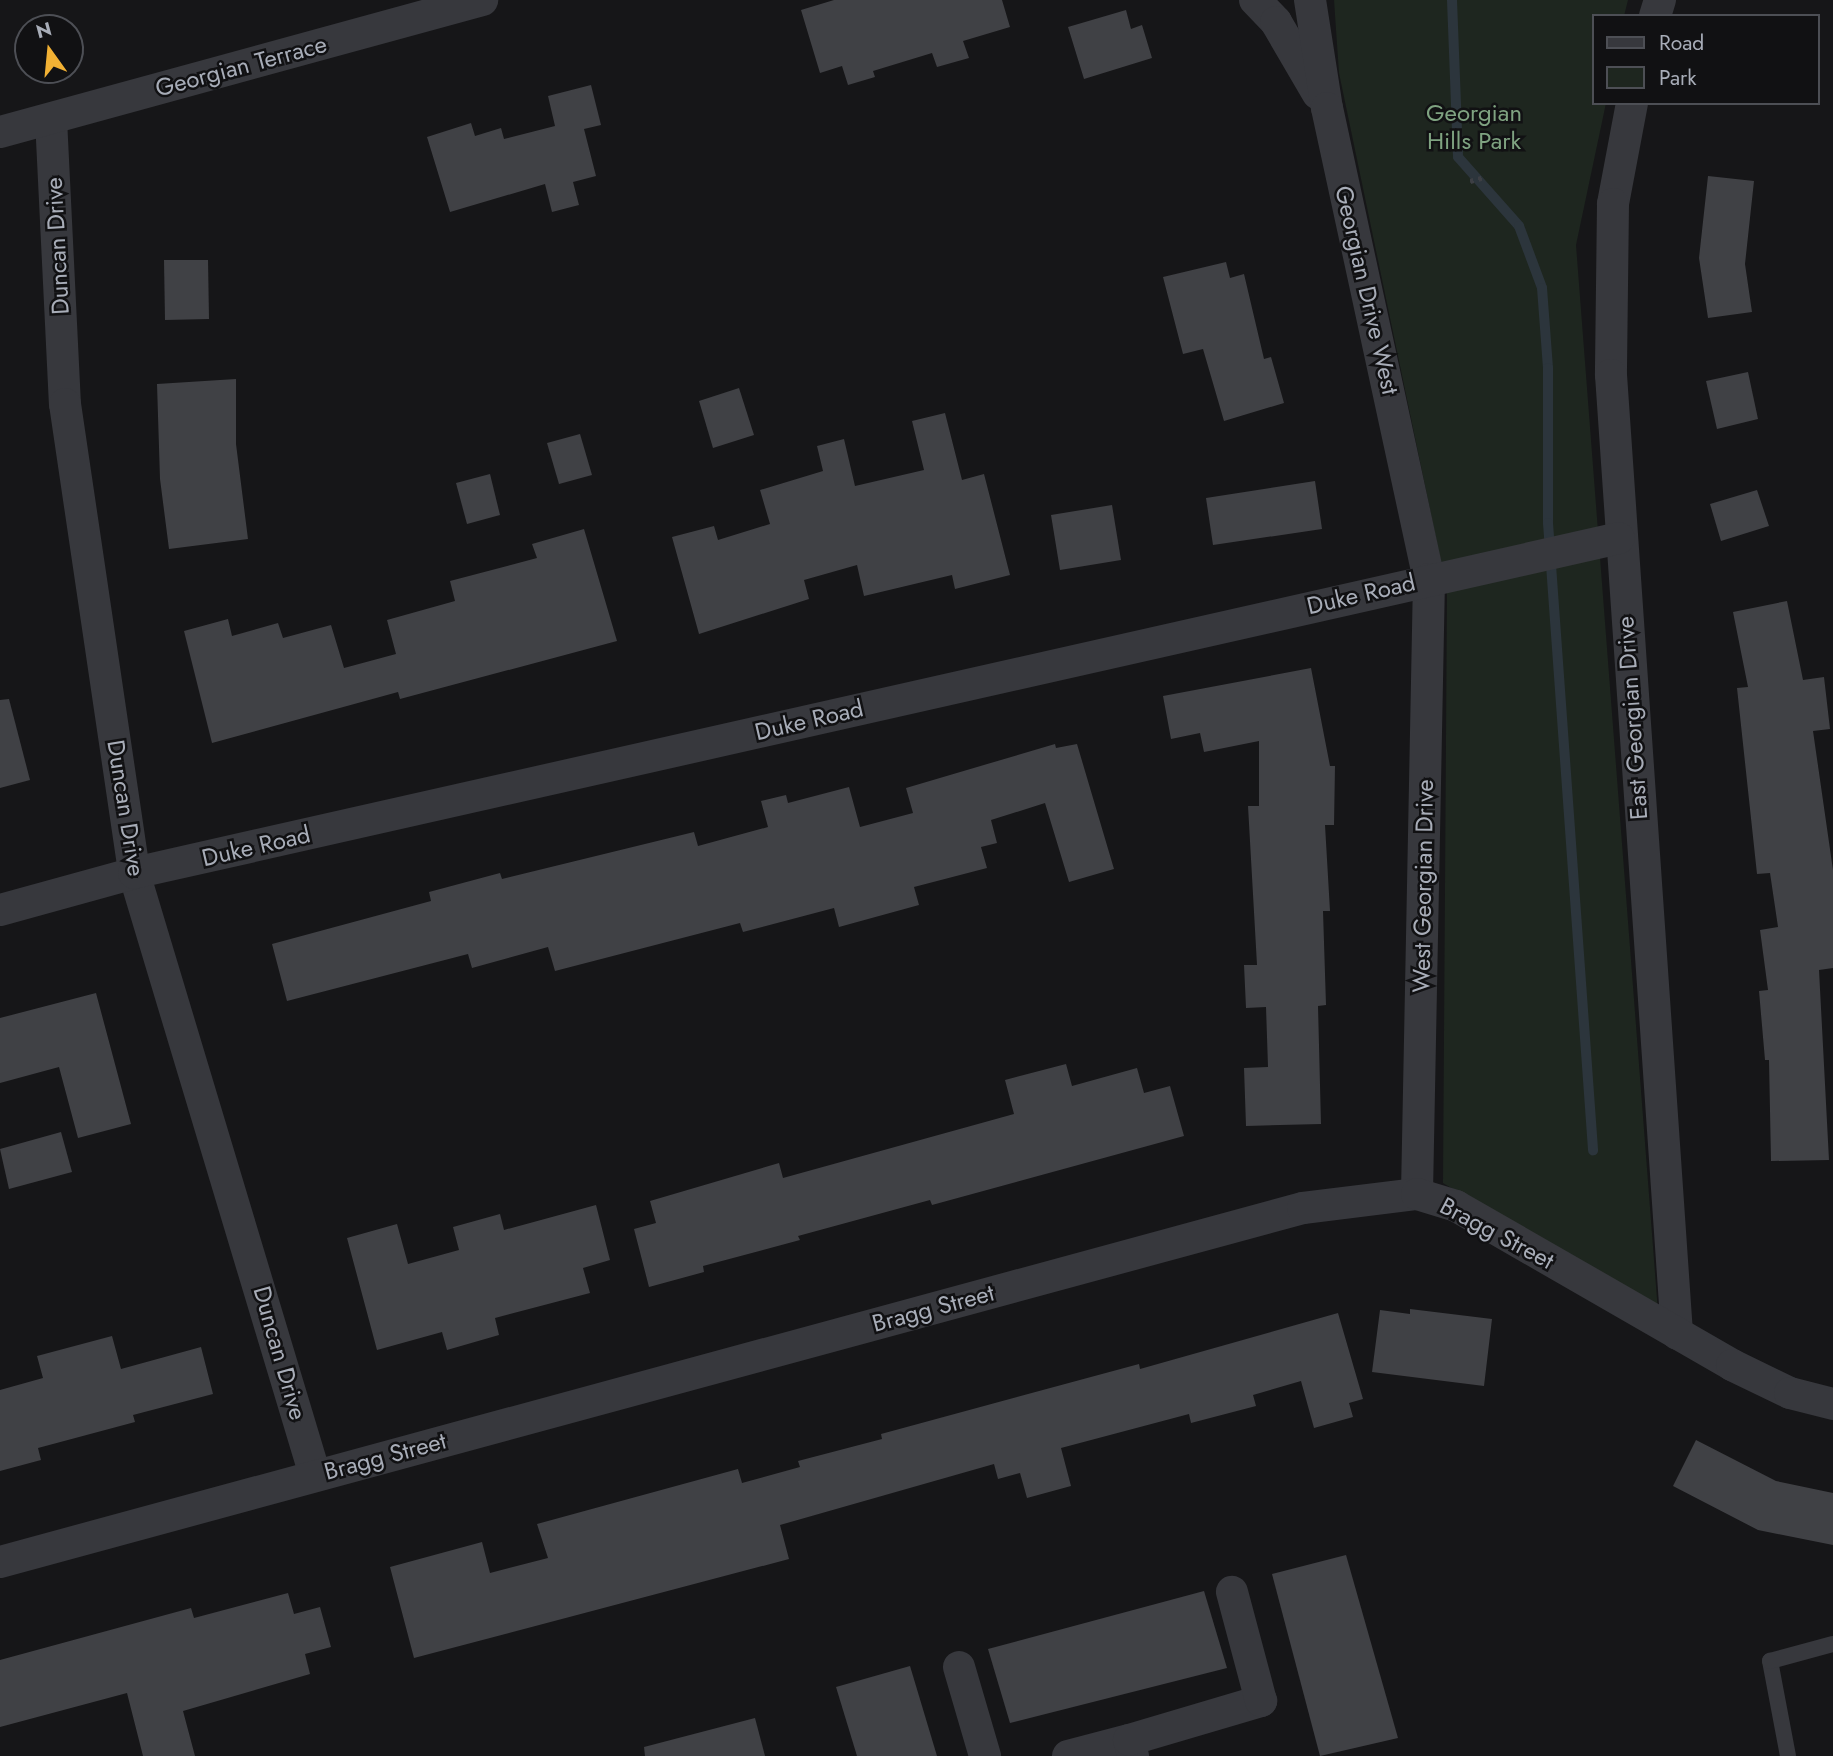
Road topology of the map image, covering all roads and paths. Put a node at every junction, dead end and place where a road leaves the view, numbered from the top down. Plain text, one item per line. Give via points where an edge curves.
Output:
1 (482, 0) edge
2 (1255, 0) edge
3 (1310, 0) edge
4 (1632, 105) edge
5 (1326, 108) junction
6 (51, 119) junction
7 (0, 132) edge
8 (1485, 177) dead end
9 (1470, 181) dead end
10 (1619, 538) junction
11 (1429, 579) junction
12 (134, 873) junction
13 (0, 910) edge
14 (1417, 1194) junction
15 (1677, 1334) junction
16 (1833, 1404) edge
17 (315, 1475) junction
18 (0, 1562) edge
19 (1232, 1592) dead end
20 (1833, 1644) edge
21 (959, 1667) dead end
22 (1131, 1748) edge
23 (985, 1756) edge
24 (1068, 1756) edge
25 (1788, 1756) edge

1 - 6 street, Georgian Terrace
2 - 5 street via 1276,22
3 - 5 street, Georgian Drive West
4 - 10 street, East Georgian Drive via 1613,204 1610,300
5 - 11 street, Georgian Drive West
6 - 7 street, Georgian Terrace
6 - 12 street, Duncan Drive via 65,404
8 - 9 path
10 - 11 street, Duke Road
10 - 15 street, East Georgian Drive
11 - 12 street, Duke Road
11 - 14 street, West Georgian Drive
12 - 13 street, Duke Road
12 - 17 street, Duncan Drive
14 - 15 street, Bragg Street via 1456,1206
14 - 17 street, Bragg Street via 1303,1208
15 - 16 street, Bragg Street via 1790,1393
17 - 18 street, Bragg Street
19 - 22 street via 1261,1701
20 - 25 lane via 1770,1661
21 - 23 street
22 - 24 street

